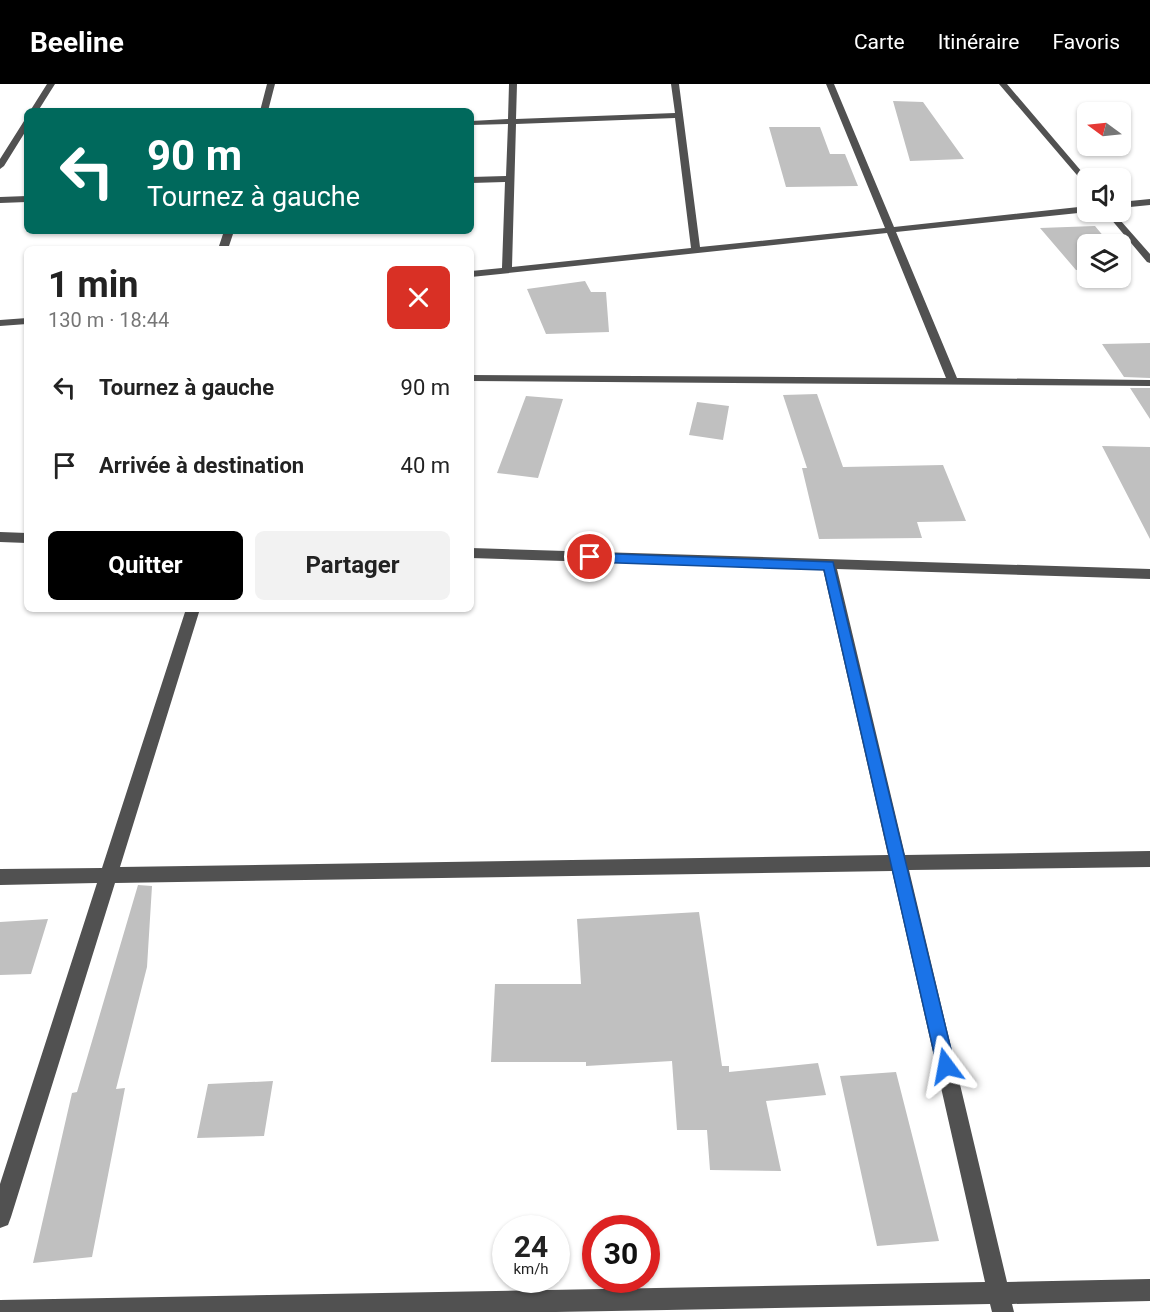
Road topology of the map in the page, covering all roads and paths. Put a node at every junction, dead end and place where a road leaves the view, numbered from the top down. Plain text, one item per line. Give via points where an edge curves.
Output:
1 (51, 84) edge
2 (272, 84) edge
3 (513, 84) edge
4 (675, 84) edge
5 (830, 84) edge
6 (1003, 84) edge
7 (36, 108) edge
8 (265, 108) edge
9 (679, 115) junction
10 (512, 121) junction
11 (474, 123) edge
12 (24, 126) edge
13 (24, 138) edge
14 (13, 139) junction
15 (0, 166) edge
16 (1077, 172) edge
17 (510, 179) junction
18 (474, 180) edge
19 (24, 199) edge
20 (0, 200) edge
21 (1150, 202) edge
22 (1131, 204) edge
23 (1077, 210) edge
24 (1118, 222) edge
25 (889, 230) junction
26 (696, 250) junction
27 (1150, 260) edge
28 (507, 270) junction
29 (474, 274) edge
30 (24, 321) edge
31 (0, 323) edge
32 (474, 378) edge
33 (953, 381) junction
34 (1150, 383) edge
35 (0, 537) edge
36 (24, 538) edge
37 (474, 553) edge
38 (829, 565) junction
39 (1150, 574) edge
40 (192, 612) edge
41 (1150, 859) edge
42 (898, 863) junction
43 (109, 875) junction
44 (0, 877) edge
45 (0, 1217) edge
46 (1150, 1290) edge
47 (1001, 1302) edge
48 (0, 1311) edge

1 - 7 street
2 - 8 street
3 - 10 street
4 - 9 street
5 - 25 street
6 - 16 street
9 - 10 street
9 - 26 street
10 - 11 street
10 - 17 street
12 - 14 street
13 - 14 street
14 - 15 street
17 - 18 street
17 - 28 street
19 - 20 street
21 - 22 street
23 - 25 street
24 - 27 street
25 - 26 street
25 - 33 street
26 - 28 street
28 - 29 street
30 - 31 street
32 - 33 street
33 - 34 street
35 - 36 street
37 - 38 street
38 - 39 street
38 - 42 street
40 - 43 street
41 - 42 street
42 - 43 street
42 - 47 street
43 - 44 street
43 - 45 street
46 - 47 street
47 - 48 street

